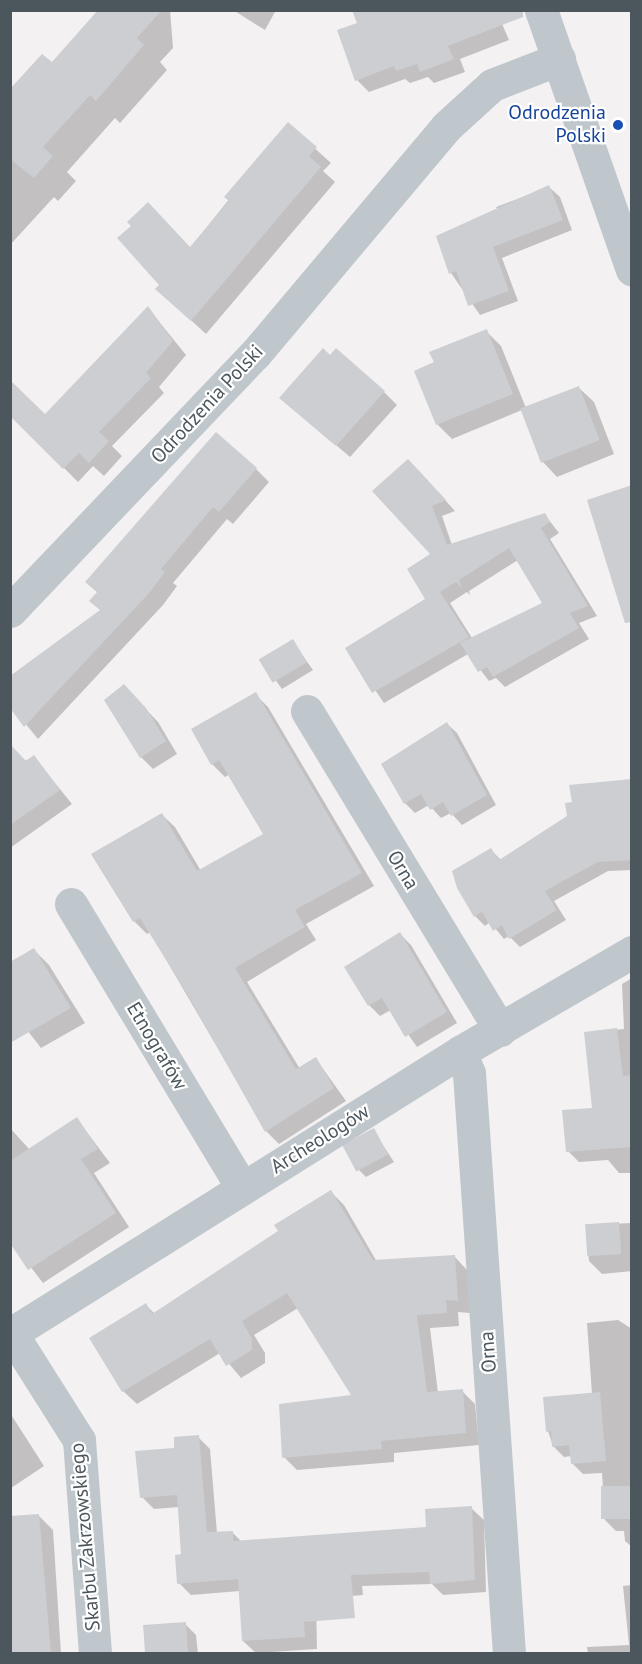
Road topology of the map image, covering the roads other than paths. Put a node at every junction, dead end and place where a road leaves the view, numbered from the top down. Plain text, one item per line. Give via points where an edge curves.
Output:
1 (541, 10) edge
2 (559, 59) junction
3 (632, 270) edge
4 (10, 611) edge
5 (307, 711) dead end
6 (71, 904) dead end
7 (632, 952) edge
8 (500, 1029) junction
9 (460, 1052) junction
10 (243, 1187) junction
11 (11, 1332) edge
12 (95, 1653) edge
13 (509, 1653) edge

1 - 2 street
2 - 3 street
2 - 4 street, Odrodzenia Polski via 492,85 446,127 255,354
5 - 8 street, Orna
6 - 10 street, Etnografów
7 - 8 street, Archeologów
8 - 9 street, Archeologów
9 - 10 street, Archeologów
9 - 13 street, Orna via 469,1073
10 - 11 street, Archeologów
11 - 12 street, Skarbu Zakrzowskiego via 79,1440

